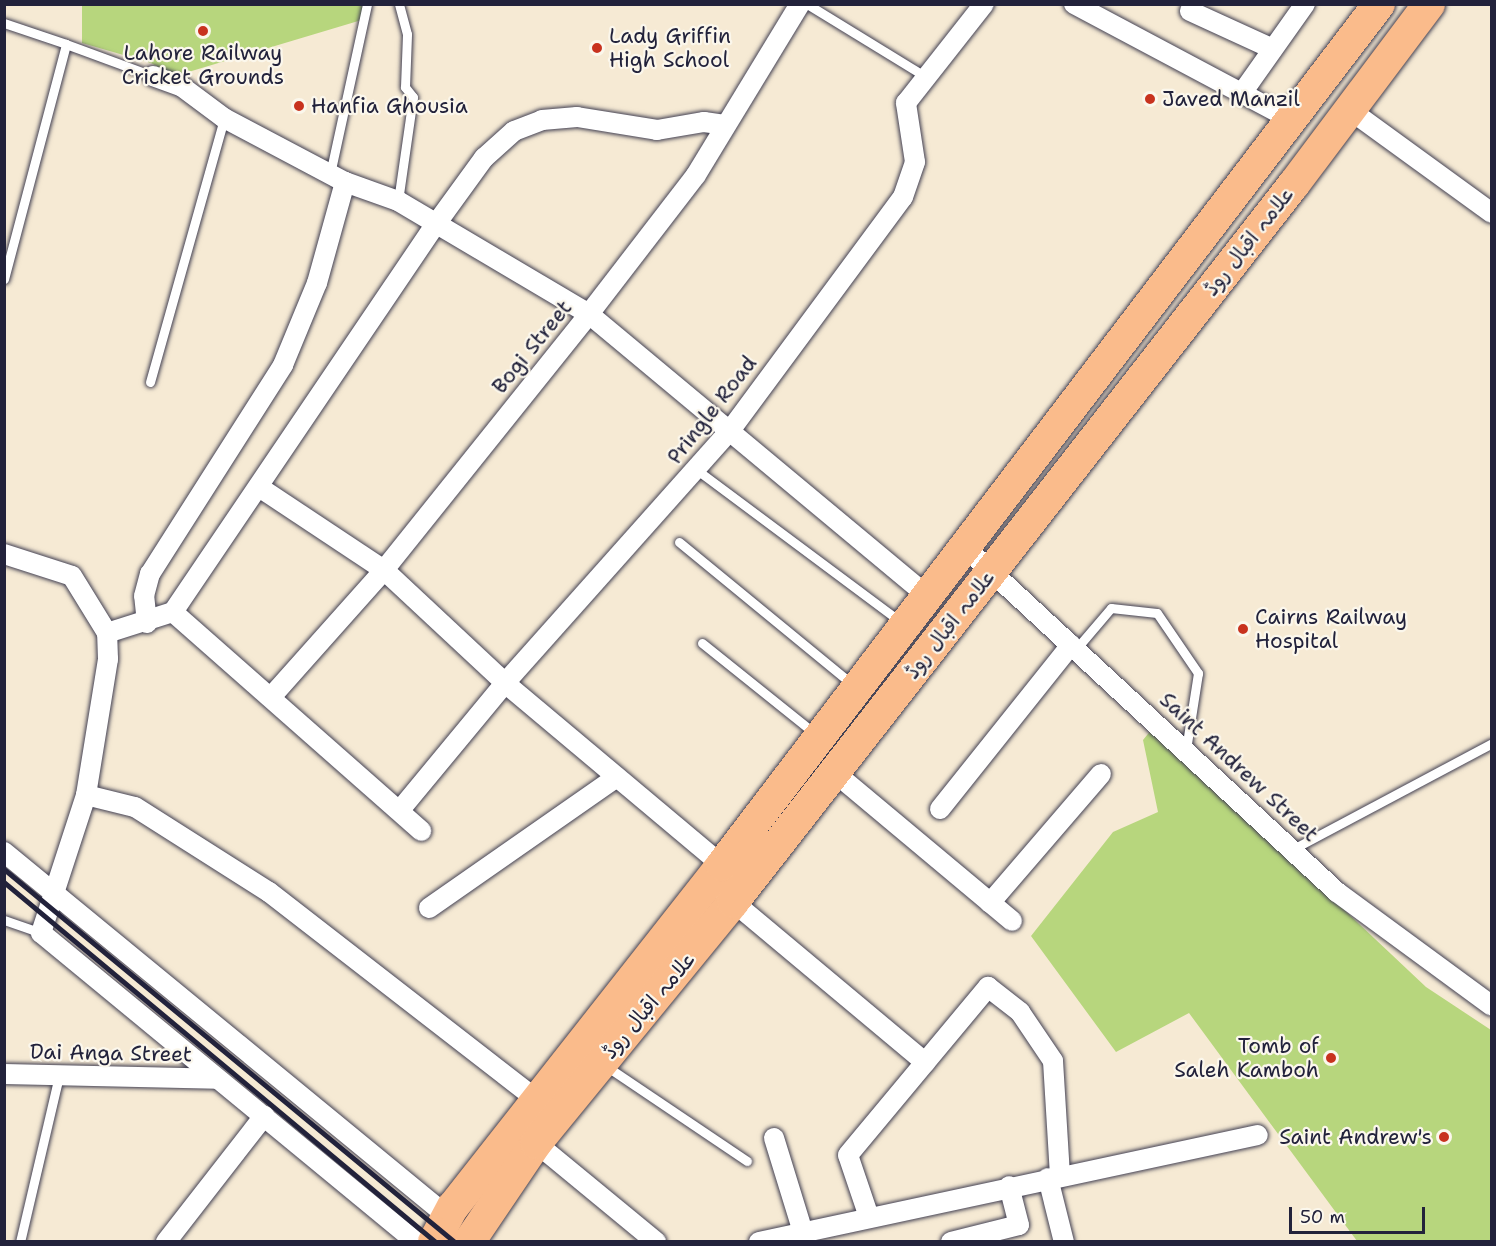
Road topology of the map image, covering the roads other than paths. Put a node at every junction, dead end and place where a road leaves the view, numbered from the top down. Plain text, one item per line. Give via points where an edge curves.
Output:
1 (367, 4) edge
2 (399, 4) edge
3 (800, 4) edge
4 (807, 4) edge
5 (984, 4) edge
6 (1074, 4) edge
7 (1305, 4) edge
8 (1379, 4) edge
9 (1428, 4) edge
10 (1190, 11) dead end
11 (4, 23) edge
12 (66, 44) junction
13 (1273, 49) junction
14 (153, 76) joint
15 (926, 78) junction
16 (1242, 93) junction
17 (1350, 110) junction
18 (224, 118) junction
19 (1292, 120) junction
20 (725, 125) junction
21 (338, 178) junction
22 (398, 201) junction
23 (1491, 213) edge
24 (436, 224) junction
25 (4, 279) edge
26 (589, 315) junction
27 (150, 382) dead end
28 (729, 432) junction
29 (697, 470) junction
30 (259, 487) junction
31 (679, 542) dead end
32 (966, 548) junction
33 (4, 554) edge
34 (384, 570) junction
35 (991, 572) junction
36 (928, 596) junction
37 (173, 612) junction
38 (147, 623) junction
39 (906, 626) junction
40 (107, 633) junction
41 (702, 643) dead end
42 (1073, 647) junction
43 (505, 683) junction
44 (858, 688) junction
45 (271, 697) junction
46 (820, 737) junction
47 (1491, 743) edge
48 (1186, 750) junction
49 (834, 772) junction
50 (1101, 774) dead end
51 (617, 777) junction
52 (86, 795) junction
53 (940, 809) dead end
54 (400, 810) junction
55 (421, 831) dead end
56 (1293, 849) junction
57 (4, 852) edge
58 (716, 873) junction
59 (55, 894) junction
60 (733, 902) junction
61 (990, 903) junction
62 (429, 908) dead end
63 (4, 920) edge
64 (1012, 921) dead end
65 (41, 933) junction
66 (1491, 1006) edge
67 (925, 1062) junction
68 (601, 1063) junction
69 (4, 1074) edge
70 (59, 1076) junction
71 (217, 1079) junction
72 (536, 1099) junction
73 (264, 1116) junction
74 (1258, 1135) dead end
75 (774, 1138) dead end
76 (536, 1143) junction
77 (747, 1161) dead end
78 (1054, 1176) junction
79 (1009, 1186) junction
80 (449, 1214) junction
81 (869, 1217) junction
82 (803, 1232) junction
83 (20, 1242) edge
84 (165, 1242) edge
85 (416, 1242) edge
86 (434, 1242) edge
87 (469, 1242) edge
88 (656, 1242) edge
89 (759, 1242) edge
90 (951, 1242) edge
91 (1064, 1242) edge

1 - 21 lane
2 - 22 lane via 407,34 405,87 413,97
3 - 20 street, Bogi Street
4 - 15 lane
5 - 15 street, Pringle Road
6 - 16 street
7 - 13 street
8 - 19 main road, علامہ اقبال روڈ
9 - 17 main road, علامہ اقبال روڈ
10 - 13 street
11 - 12 lane
12 - 14 lane
12 - 25 lane
13 - 16 street
14 - 18 street via 181,86
15 - 28 street, Pringle Road via 906,103 915,162 903,197
16 - 19 street
17 - 23 street
17 - 35 main road, علامہ اقبال روڈ
18 - 21 street
18 - 27 lane
19 - 32 main road, علامہ اقبال روڈ
20 - 24 street via 704,122 657,130 577,117 542,120 514,131 484,158
20 - 26 street, Bogi Street via 696,175
21 - 22 street
21 - 38 street via 317,283 283,365 150,574 144,596
22 - 24 street
24 - 26 street
24 - 30 street
26 - 28 street
26 - 34 street, Bogi Street
28 - 29 street, Pringle Road
28 - 36 street
29 - 39 lane
29 - 43 street, Pringle Road
30 - 34 street
30 - 37 street
31 - 44 lane
32 - 35 street, Saint Andrew Street
32 - 36 main road, علامہ اقبال روڈ
33 - 40 street via 72,576
34 - 43 street
34 - 45 street, Bogi Street
35 - 42 street, Saint Andrew Street
35 - 49 main road, علامہ اقبال روڈ
36 - 39 main road, علامہ اقبال روڈ
37 - 38 street
37 - 45 street
38 - 40 street
39 - 44 main road, علامہ اقبال روڈ
40 - 52 street via 108,659
41 - 46 lane
42 - 48 street, Saint Andrew Street
42 - 48 lane via 1111,608 1157,613 1198,673
42 - 53 street
43 - 51 street
43 - 54 street, Pringle Road
44 - 46 main road, علامہ اقبال روڈ
45 - 54 street
46 - 58 main road, علامہ اقبال روڈ
47 - 56 lane
48 - 56 street, Saint Andrew Street
49 - 60 main road, علامہ اقبال روڈ
49 - 61 street
50 - 61 street
51 - 58 street
51 - 62 street
52 - 59 street
52 - 72 street via 135,807 269,892
54 - 55 street
56 - 66 street, Saint Andrew Street via 1337,892
57 - 59 street
58 - 60 street
58 - 72 main road, علامہ اقبال روڈ
59 - 65 street
59 - 80 street
60 - 67 street
60 - 68 main road, علامہ اقبال روڈ
61 - 64 street
63 - 65 lane
65 - 71 street
67 - 78 street via 988,987 1020,1012 1053,1061
67 - 81 street via 848,1155
68 - 76 main road, علامہ اقبال روڈ
68 - 77 lane
69 - 70 street, Dai Anga Street
70 - 71 street, Dai Anga Street
70 - 83 lane
71 - 73 street
72 - 80 main road, علامہ اقبال روڈ
73 - 84 street
73 - 85 street
74 - 78 street
75 - 82 street
76 - 87 main road, علامہ اقبال روڈ
76 - 88 street
78 - 79 street
78 - 91 street
79 - 81 street
79 - 90 street via 1019,1225
80 - 86 main road, علامہ اقبال روڈ
81 - 82 street
82 - 89 street

